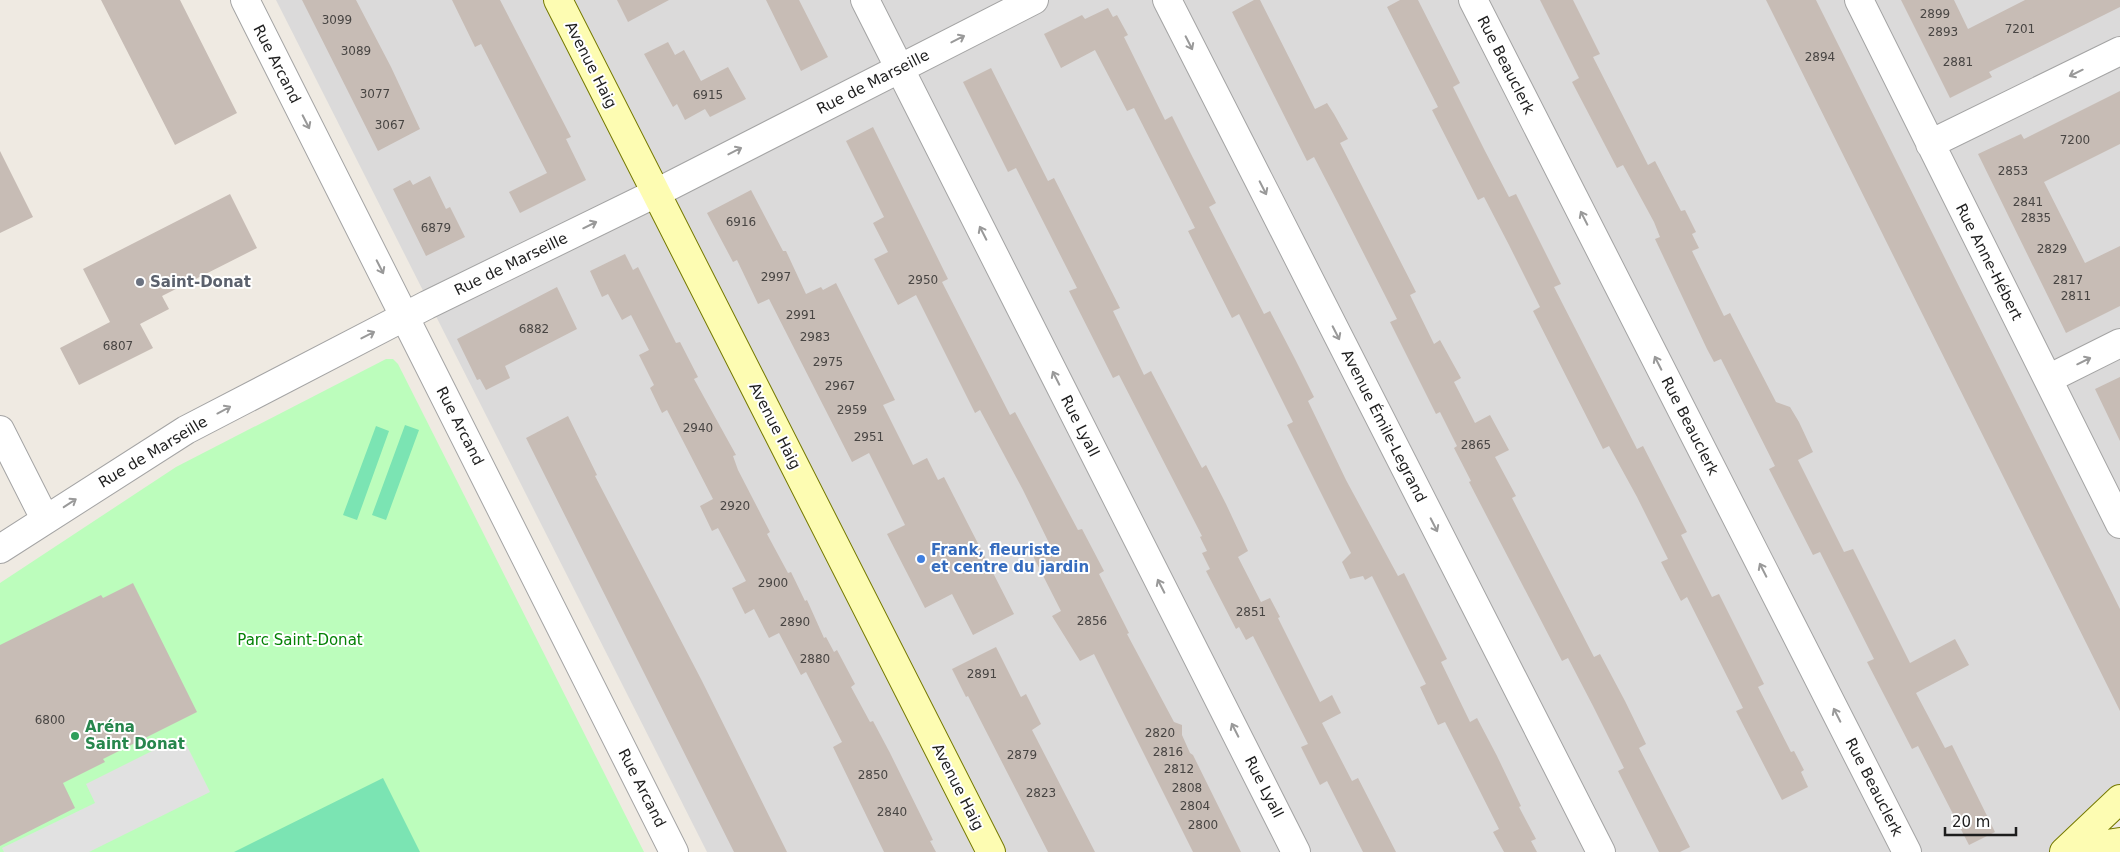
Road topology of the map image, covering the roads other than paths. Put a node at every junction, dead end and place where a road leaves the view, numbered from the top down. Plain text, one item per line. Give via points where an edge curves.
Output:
1 (245, 0) edge
2 (558, 0) edge
3 (864, 0) edge
4 (1034, 0) edge
5 (1167, 0) edge
6 (1473, 0) edge
7 (1859, 0) edge
8 (2120, 51) edge
9 (900, 69) junction
10 (1930, 144) junction
11 (656, 193) junction
12 (405, 316) junction
13 (2120, 343) edge
14 (2048, 379) junction
15 (0, 430) edge
16 (45, 519) junction
17 (2120, 524) edge
18 (0, 549) edge
19 (2120, 799) edge
20 (2120, 842) edge
21 (2066, 851) edge
22 (674, 852) edge
23 (991, 852) edge
24 (1296, 852) edge
25 (1601, 852) edge
26 (1907, 852) edge

1 -> 12 street, Rue Arcand
2 - 11 street, Avenue Haig
3 - 9 street, Rue Lyall
9 -> 4 street, Rue de Marseille
5 -> 25 street, Avenue Émile-Legrand
26 -> 6 street, Rue Beauclerk
7 - 10 street, Rue Anne-Hébert
8 -> 10 street
11 -> 9 street, Rue de Marseille
24 -> 9 street, Rue Lyall
10 - 14 street, Rue Anne-Hébert
12 -> 11 street, Rue de Marseille
11 - 23 street, Avenue Haig
16 -> 12 street, Rue de Marseille via 186,430
12 - 22 street, Rue Arcand
14 -> 13 street
14 - 17 street, Rue Anne-Hébert
15 - 16 street
16 - 18 street, Rue de Marseille
19 - 21 street
20 - 21 street

